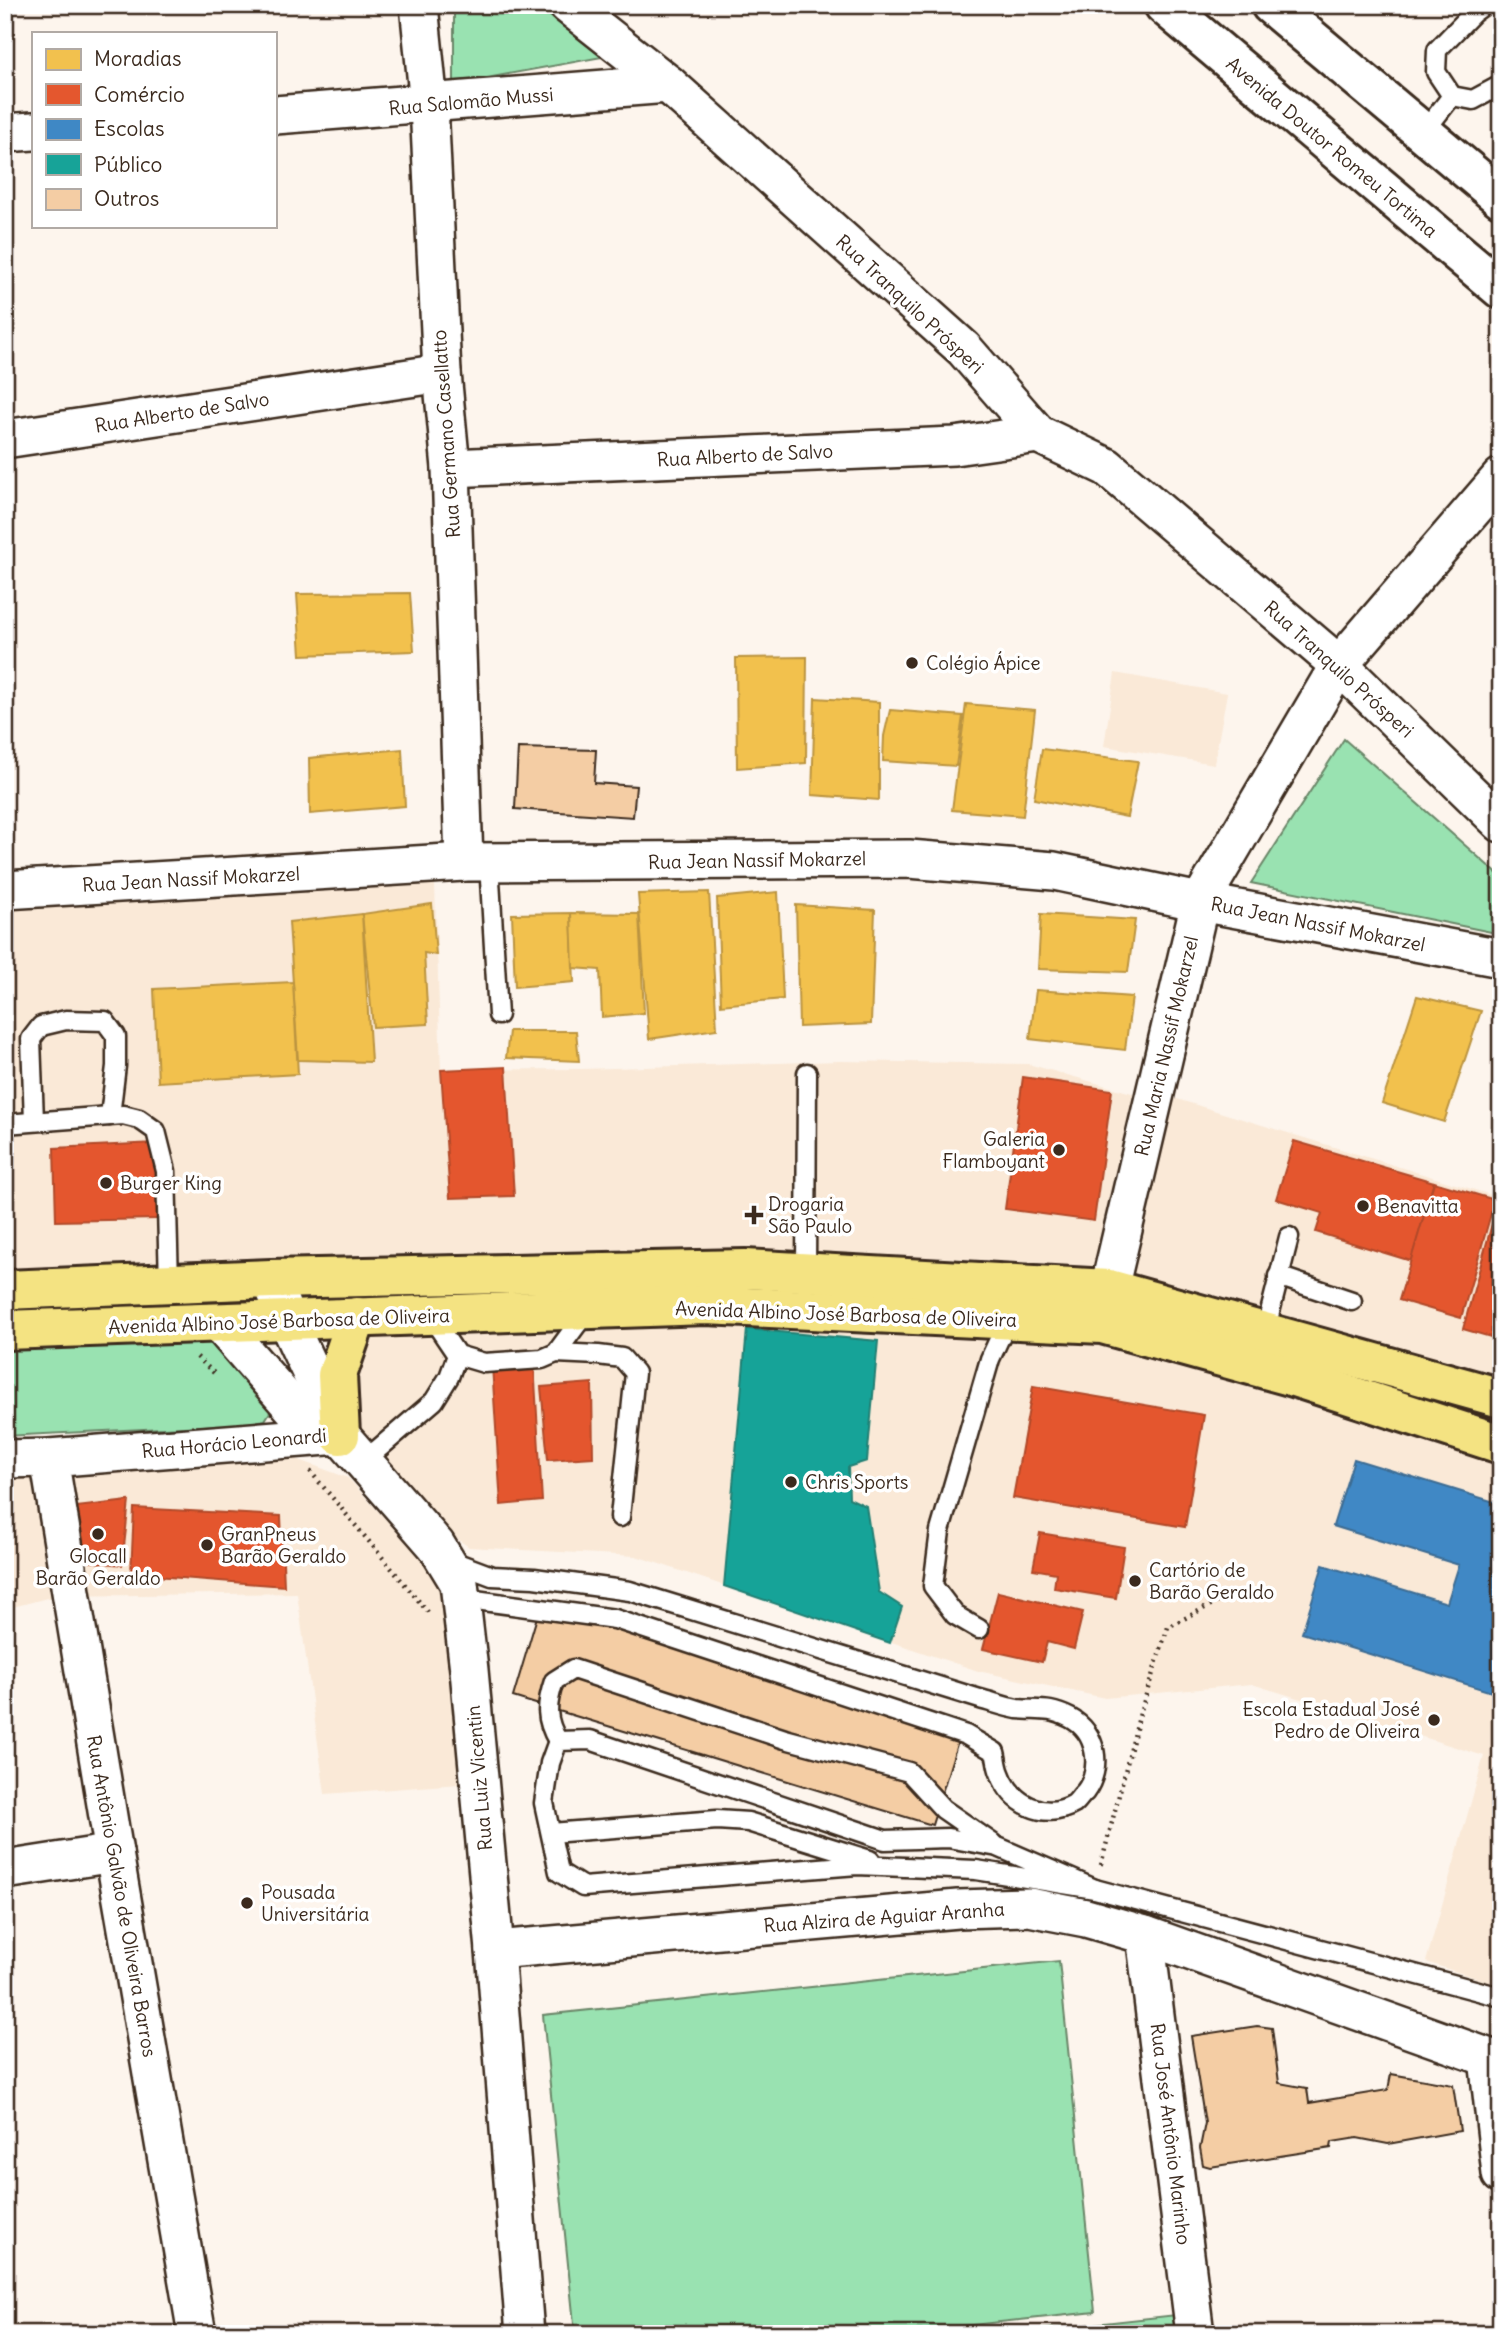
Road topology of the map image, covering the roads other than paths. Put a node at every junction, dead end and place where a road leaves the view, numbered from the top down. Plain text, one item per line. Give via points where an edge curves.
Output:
1 (419, 5) edge
2 (568, 5) edge
3 (1164, 5) edge
4 (1271, 5) edge
5 (1484, 5) edge
6 (668, 84) junction
7 (1501, 85) edge
8 (1452, 96) junction
9 (429, 105) junction
10 (276, 115) edge
11 (32, 131) edge
12 (5, 133) edge
13 (1423, 133) junction
14 (1501, 198) edge
15 (1501, 289) edge
16 (442, 373) junction
17 (1038, 434) junction
18 (5, 439) edge
19 (451, 468) junction
20 (1501, 477) edge
21 (1339, 665) junction
22 (1501, 823) edge
23 (477, 862) junction
24 (5, 890) edge
25 (1200, 902) junction
26 (1501, 958) edge
27 (498, 1015) dead end
28 (807, 1073) dead end
29 (110, 1116) junction
30 (34, 1121) junction
31 (5, 1124) edge
32 (1289, 1237) dead end
33 (806, 1273) junction
34 (1278, 1276) junction
35 (271, 1279) junction
36 (169, 1283) junction
37 (1109, 1289) junction
38 (5, 1290) edge
39 (1352, 1301) dead end
40 (588, 1310) junction
41 (429, 1315) junction
42 (357, 1317) junction
43 (1008, 1320) junction
44 (287, 1321) junction
45 (220, 1324) junction
46 (5, 1330) edge
47 (1265, 1332) junction
48 (556, 1353) junction
49 (457, 1355) junction
50 (1501, 1398) edge
51 (1501, 1444) edge
52 (351, 1448) junction
53 (48, 1458) junction
54 (5, 1459) edge
55 (620, 1517) dead end
56 (444, 1558) junction
57 (461, 1598) junction
58 (979, 1629) dead end
59 (558, 1741) junction
60 (551, 1833) junction
61 (998, 1847) junction
62 (114, 1853) junction
63 (891, 1867) junction
64 (5, 1870) edge
65 (1095, 1889) junction
66 (1145, 1935) junction
67 (495, 1950) junction
68 (1501, 1997) edge
69 (1495, 2060) edge
70 (1501, 2174) edge
71 (197, 2334) edge
72 (525, 2334) edge
73 (1195, 2334) edge

1 - 9 street, Rua Germano Casellatto
2 - 6 street, Rua Tranquilo Prósperi
3 - 15 main road, Avenida Doutor Romeu Tortima
4 - 13 main road
5 - 8 lane via 1437,50 1436,72
6 - 9 street, Rua Salomão Mussi
6 - 17 street, Rua Tranquilo Prósperi via 964,349
7 - 8 lane via 1473,100
8 - 13 lane
9 - 10 street, Rua Salomão Mussi
9 - 16 street, Rua Germano Casellatto
11 - 12 street
13 - 14 main road
16 - 18 street, Rua Alberto de Salvo
16 - 19 street, Rua Germano Casellatto
17 - 19 street, Rua Alberto de Salvo via 954,446
17 - 21 street, Rua Tranquilo Prósperi via 1107,467
19 - 23 street, Rua Germano Casellatto
20 - 21 street, Rua Maria Nassif Mokarzel
21 - 22 street, Rua Tranquilo Prósperi
21 - 25 street, Rua Maria Nassif Mokarzel
23 - 24 street, Rua Jean Nassif Mokarzel
23 - 25 street, Rua Jean Nassif Mokarzel via 909,859 1054,871
23 - 27 lane
25 - 26 street, Rua Jean Nassif Mokarzel
25 - 37 street, Rua Maria Nassif Mokarzel
28 - 33 lane
29 - 30 lane
29 - 30 lane via 116,1036 105,1021 66,1020 41,1026 31,1038
29 - 36 lane via 139,1119 156,1131 166,1171
30 - 31 lane
32 - 34 lane
33 - 35 main road, Avenida Albino José Barbosa de Oliveira via 745,1269
33 - 37 main road, Avenida Albino José Barbosa de Oliveira
34 - 39 lane
34 - 47 lane
35 - 36 main road, Avenida Albino José Barbosa de Oliveira
35 - 44 street, Rua Luiz Vicentin
36 - 38 main road, Avenida Albino José Barbosa de Oliveira
37 - 47 main road, Avenida Albino José Barbosa de Oliveira
40 - 41 main road, Avenida Albino José Barbosa de Oliveira
40 - 43 main road, Avenida Albino José Barbosa de Oliveira via 706,1305
40 - 48 lane
41 - 42 main road, Avenida Albino José Barbosa de Oliveira
41 - 49 lane
42 - 44 main road, Avenida Albino José Barbosa de Oliveira
42 - 52 main road via 337,1375
43 - 51 main road, Avenida Albino José Barbosa de Oliveira via 1102,1324 1294,1377
43 - 58 lane via 989,1359 940,1531 933,1586 955,1615
44 - 45 main road, Avenida Albino José Barbosa de Oliveira
44 - 52 street, Rua Luiz Vicentin
45 - 46 main road, Avenida Albino José Barbosa de Oliveira
45 - 52 street, Rua Horácio Leonardi via 302,1418
47 - 50 main road, Avenida Albino José Barbosa de Oliveira
48 - 49 lane via 542,1359 484,1363
48 - 55 lane via 622,1359 635,1373
49 - 52 lane via 434,1401
52 - 53 street, Rua Horácio Leonardi
52 - 56 street, Rua Luiz Vicentin
53 - 54 street, Rua Horácio Leonardi
53 - 62 street, Rua Antônio Galvão de Oliveira Barros
56 - 57 street, Rua Luiz Vicentin
56 - 57 lane via 492,1576 630,1591 980,1699 1016,1709 1050,1709 1073,1719 1089,1734 1097,1759 1091,1783 1075,1803 1051,1811 1031,1809 1012,1794 1000,1774 995,1752 966,1735 615,1619
57 - 67 street, Rua Luiz Vicentin
59 - 60 lane via 544,1802
59 - 61 lane via 590,1740 885,1840 948,1838
59 - 61 lane via 549,1725 549,1698 554,1681 573,1669 785,1739 909,1772 943,1809
60 - 63 lane via 748,1822
60 - 63 lane via 559,1872 583,1887 857,1865
61 - 65 lane
62 - 64 street
62 - 71 street, Rua Antônio Galvão de Oliveira Barros
63 - 65 lane via 976,1870
65 - 68 lane
66 - 67 street, Rua Alzira de Aguiar Aranha via 1029,1908 958,1909
66 - 69 street, Rua Alzira de Aguiar Aranha
66 - 73 street, Rua José Antônio Marinho
67 - 72 street, Rua Luiz Vicentin
69 - 70 street

